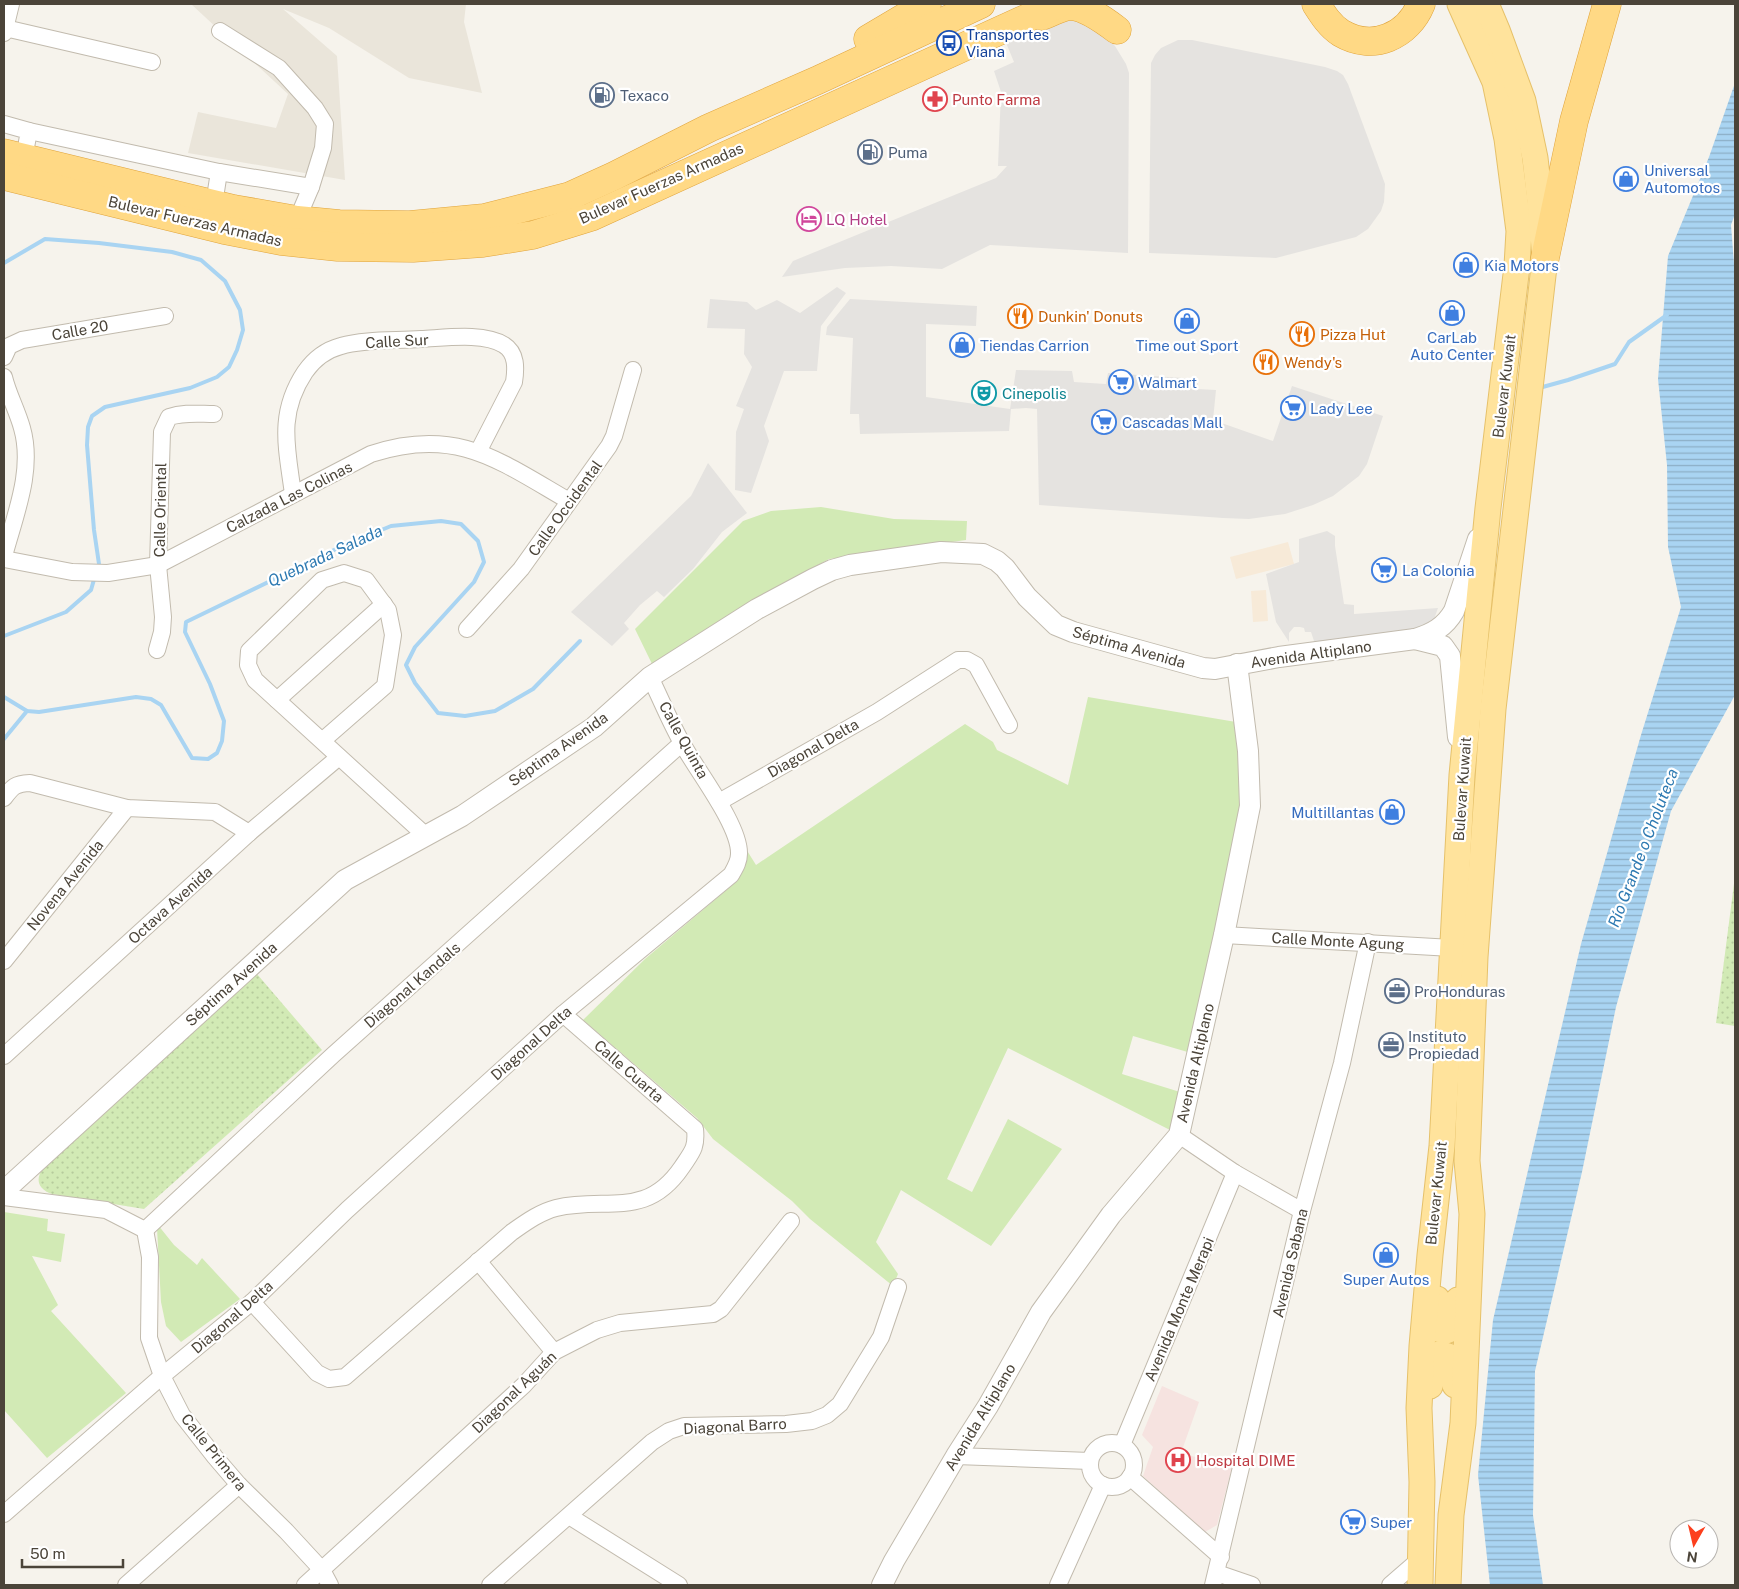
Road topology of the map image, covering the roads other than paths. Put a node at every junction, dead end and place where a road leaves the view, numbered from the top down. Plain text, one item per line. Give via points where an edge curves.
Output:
1 (11, 4) edge
2 (927, 4) edge
3 (981, 4) edge
4 (1058, 4) edge
5 (1316, 4) edge
6 (1421, 4) edge
7 (1607, 4) edge
8 (1468, 6) edge
9 (4, 30) edge
10 (1118, 30) dead end
11 (220, 31) dead end
12 (997, 33) junction
13 (152, 62) dead end
14 (818, 80) junction
15 (4, 124) edge
16 (30, 131) junction
17 (14, 155) edge
18 (219, 172) junction
19 (4, 176) edge
20 (311, 187) junction
21 (214, 204) junction
22 (298, 220) junction
23 (1545, 258) junction
24 (165, 316) dead end
25 (4, 357) edge
26 (633, 370) dead end
27 (4, 377) edge
28 (214, 414) dead end
29 (478, 452) junction
30 (294, 494) junction
31 (569, 501) junction
32 (1488, 508) junction
33 (4, 557) edge
34 (158, 565) junction
35 (384, 604) junction
36 (467, 629) dead end
37 (1414, 640) junction
38 (157, 650) dead end
39 (1237, 664) junction
40 (650, 677) junction
41 (277, 700) junction
42 (1009, 725) dead end
43 (322, 741) junction
44 (682, 743) junction
45 (339, 757) junction
46 (1462, 775) junction
47 (4, 798) edge
48 (718, 802) junction
49 (126, 808) junction
50 (249, 833) junction
51 (425, 835) junction
52 (1224, 935) junction
53 (1368, 942) junction
54 (1452, 948) junction
55 (4, 961) edge
56 (563, 1014) junction
57 (4, 1056) edge
58 (1179, 1135) junction
59 (1442, 1146) junction
60 (1467, 1161) junction
61 (1236, 1173) junction
62 (4, 1191) edge
63 (4, 1197) edge
64 (1302, 1211) junction
65 (791, 1221) dead end
66 (144, 1230) junction
67 (478, 1261) junction
68 (898, 1287) dead end
69 (252, 1302) junction
70 (554, 1352) junction
71 (162, 1376) junction
72 (1122, 1445) junction
73 (956, 1456) junction
74 (1090, 1461) junction
75 (1130, 1477) junction
76 (1422, 1482) junction
77 (239, 1485) junction
78 (1103, 1485) junction
79 (4, 1514) edge
80 (1450, 1515) junction
81 (569, 1516) junction
82 (1221, 1557) junction
83 (1420, 1559) junction
84 (322, 1570) junction
85 (1215, 1579) edge
86 (126, 1585) edge
87 (305, 1585) edge
88 (330, 1585) edge
89 (490, 1585) edge
90 (679, 1585) edge
91 (882, 1585) edge
92 (1058, 1585) edge
93 (1252, 1585) edge
94 (1390, 1585) edge
95 (1420, 1585) edge
96 (1448, 1585) edge

1 - 9 street
2 - 14 highway via 849,50
3 - 14 highway, Bulevar Fuerzas Armadas
4 - 12 highway, Bulevar Fuerzas Armadas
5 - 6 highway via 1328,22 1341,33 1357,40 1374,41 1391,37 1406,28
7 - 23 highway via 1574,121
8 - 23 main road, Bulevar Kuwait via 1497,30 1523,102 1534,158
8 - 32 main road, Bulevar Kuwait via 1495,82 1507,139 1518,231 1507,361
9 - 13 street
10 - 12 highway via 1098,16 1065,7
11 - 20 street via 280,68 325,124 323,148
12 - 19 highway, Bulevar Fuerzas Armadas via 591,217 533,235 483,243 413,248 338,247 281,241
14 - 22 highway, Bulevar Fuerzas Armadas via 554,201 484,218 410,225
15 - 16 street
16 - 17 street
16 - 18 street
17 - 21 highway, Bulevar Fuerzas Armadas
18 - 20 street
18 - 21 street
20 - 22 street
21 - 22 highway, Bulevar Fuerzas Armadas
23 - 60 main road, Bulevar Kuwait via 1493,716 1475,957
24 - 25 street, Calle 20 via 22,340 9,346
26 - 31 street, Calle Occidental via 614,436
27 - 33 street via 23,429 26,464 25,483
28 - 34 street, Calle Oriental via 185,413 169,417 162,432
29 - 30 street, Calzada Las Colinas via 430,443 391,448 371,454
29 - 30 street, Calle Sur via 514,382 515,361 505,345 472,338 342,346 318,358 301,379 291,399 286,442
29 - 31 street, Calzada Las Colinas via 502,462
30 - 34 street, Calzada Las Colinas
31 - 36 street, Calle Occidental via 521,569
32 - 37 street, Avenida Altiplano via 1454,611 1441,628
32 - 46 main road, Bulevar Kuwait
33 - 34 street, Calzada Las Colinas via 72,572 108,573
34 - 38 street, Calle Oriental via 163,617
35 - 41 street
35 - 41 street via 366,580 344,573 322,580 248,651 248,665 255,680
35 - 43 street via 393,635 386,686
37 - 39 street, Avenida Altiplano
37 - 46 street, Avenida Altiplano via 1443,646 1450,656
39 - 40 street, Séptima Avenida via 1203,668 1073,632 1056,625 1045,615 997,560 983,554 941,552 832,570 757,609
39 - 52 street, Avenida Altiplano via 1248,751 1250,806
40 - 44 street, Calle Quinta
40 - 51 street, Séptima Avenida via 594,727 462,816
41 - 43 street
42 - 48 street, Diagonal Delta via 976,665 958,660 877,712
43 - 45 street
44 - 48 street, Calle Quinta
44 - 66 street, Diagonal Kandals via 333,1055
45 - 50 street, Octava Avenida
45 - 51 street
46 - 54 main road, Bulevar Kuwait
47 - 49 street via 12,787 30,783
48 - 56 street, Diagonal Delta via 737,839 740,853 731,875
49 - 50 street via 215,812
49 - 55 street, Novena Avenida
50 - 57 street, Octava Avenida
51 - 62 street, Séptima Avenida via 345,880
52 - 53 street, Calle Monte Agung
52 - 58 street, Avenida Altiplano
53 - 54 street, Calle Monte Agung
53 - 64 street, Avenida Sabana via 1342,1064
54 - 59 main road, Bulevar Kuwait
56 - 67 street, Calle Cuarta via 696,1129 697,1142 680,1170 660,1192 644,1200 554,1209 512,1232
56 - 69 street, Diagonal Delta via 347,1210
58 - 61 street
58 - 73 street, Avenida Altiplano via 1112,1215 1041,1312
59 - 60 main road via 1435,1322 1438,1328 1446,1330 1453,1328 1457,1318
59 - 76 main road, Bulevar Kuwait via 1422,1346 1419,1408
60 - 80 main road, Bulevar Kuwait via 1472,1214 1463,1423
61 - 64 street
61 - 72 street, Avenida Monte Merapi
63 - 66 street via 106,1210
64 - 82 street, Avenida Sabana
65 - 70 street, Diagonal Aguán via 721,1309 712,1314 620,1323 597,1330
66 - 71 street, Calle Primera via 150,1257 148,1338
67 - 69 street via 345,1377 329,1379 317,1373
67 - 70 street
68 - 81 street, Diagonal Barro via 881,1338 840,1404 827,1415 812,1421 786,1424 684,1426 669,1431 652,1442
69 - 71 street, Diagonal Delta
70 - 84 street, Diagonal Aguán via 524,1385
71 - 77 street, Calle Primera via 182,1416
71 - 79 street, Diagonal Delta
72 - 74 street via 1114,1443 1098,1447
72 - 75 street via 1132,1456
73 - 74 street
73 - 91 street, Avenida Altiplano
74 - 78 street via 1092,1475
75 - 78 street via 1123,1484
75 - 82 street
76 - 80 main road via 1432,1361 1439,1354 1449,1355 1455,1360 1456,1368
76 - 83 main road, Bulevar Kuwait
77 - 84 street, Calle Primera
77 - 86 street
78 - 92 street
80 - 96 main road, Bulevar Kuwait
81 - 89 street, Diagonal Barro
81 - 90 street
82 - 85 street, Avenida Sabana
83 - 94 street
83 - 95 main road, Bulevar Kuwait
84 - 87 street, Diagonal Aguán
84 - 88 street, Calle Primera
85 - 93 street

